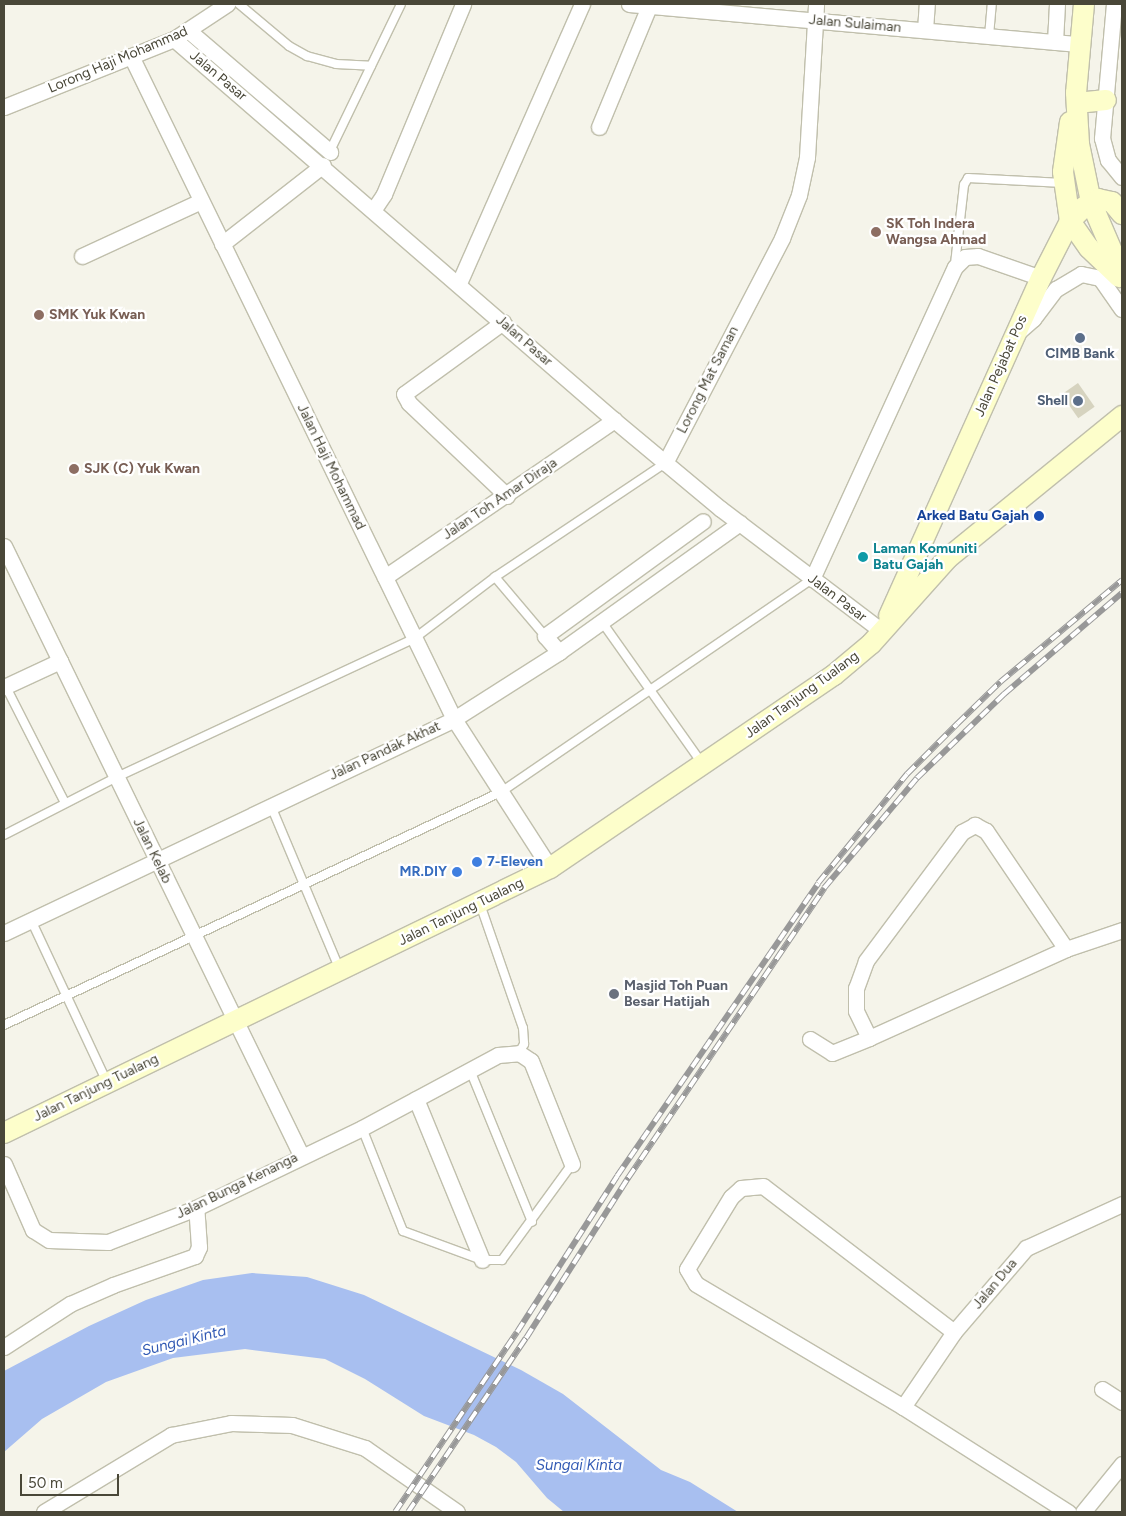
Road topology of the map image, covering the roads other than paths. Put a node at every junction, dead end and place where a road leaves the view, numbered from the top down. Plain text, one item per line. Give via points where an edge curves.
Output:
1 (227, 4) edge
2 (239, 4) edge
3 (401, 4) edge
4 (463, 4) edge
5 (582, 4) edge
6 (629, 4) edge
7 (816, 4) edge
8 (927, 4) edge
9 (992, 4) edge
10 (1057, 4) edge
11 (1084, 4) edge
12 (1114, 4) edge
13 (649, 6) junction
14 (814, 20) junction
15 (925, 30) junction
16 (189, 31) junction
17 (989, 36) junction
18 (174, 39) junction
19 (1055, 42) junction
20 (1080, 44) junction
21 (131, 56) junction
22 (371, 66) junction
23 (1076, 98) junction
24 (1106, 100) junction
25 (4, 107) edge
26 (599, 126) dead end
27 (326, 158) junction
28 (1120, 173) edge
29 (1063, 183) junction
30 (202, 201) junction
31 (1091, 202) junction
32 (374, 209) junction
33 (1122, 214) edge
34 (1070, 221) junction
35 (222, 244) junction
36 (82, 256) dead end
37 (955, 267) junction
38 (1122, 274) edge
39 (1041, 278) junction
40 (1122, 280) edge
41 (459, 283) junction
42 (1122, 309) edge
43 (502, 322) junction
44 (1017, 333) junction
45 (1121, 419) edge
46 (614, 420) junction
47 (665, 463) junction
48 (507, 496) junction
49 (703, 521) dead end
50 (740, 524) junction
51 (682, 537) junction
52 (922, 543) junction
53 (4, 546) edge
54 (696, 555) junction
55 (948, 558) junction
56 (385, 577) junction
57 (495, 577) junction
58 (812, 579) junction
59 (602, 622) junction
60 (883, 632) junction
61 (545, 636) junction
62 (414, 638) junction
63 (559, 652) junction
64 (60, 661) junction
65 (5, 687) edge
66 (650, 690) junction
67 (454, 719) junction
68 (703, 765) junction
69 (117, 777) junction
70 (501, 792) junction
71 (65, 804) junction
72 (271, 806) junction
73 (4, 835) edge
74 (157, 860) junction
75 (550, 868) junction
76 (304, 885) junction
77 (480, 904) junction
78 (32, 920) junction
79 (1122, 932) edge
80 (4, 934) edge
81 (194, 937) junction
82 (1066, 950) junction
83 (341, 971) junction
84 (67, 996) junction
85 (236, 1021) junction
86 (4, 1025) edge
87 (868, 1038) junction
88 (810, 1039) dead end
89 (519, 1053) junction
90 (470, 1070) junction
91 (108, 1083) junction
92 (416, 1099) junction
93 (362, 1128) junction
94 (4, 1133) edge
95 (301, 1155) junction
96 (4, 1164) edge
97 (572, 1164) joint
98 (1122, 1204) edge
99 (196, 1208) junction
100 (532, 1222) junction
101 (482, 1260) junction
102 (954, 1332) junction
103 (4, 1347) edge
104 (1102, 1388) dead end
105 (1122, 1402) edge
106 (903, 1407) junction
107 (1122, 1464) edge
108 (44, 1512) edge
109 (457, 1512) edge
110 (1068, 1512) edge
111 (1083, 1512) edge

1 - 16 street, Lorong Haji Mohammad
2 - 22 lane via 289,46 307,56 336,64
3 - 22 lane
4 - 32 street via 384,194
5 - 41 street
6 - 13 street, Jalan Sulaiman
7 - 14 street, Lorong Mat Saman
8 - 15 street
9 - 17 lane
10 - 19 street
11 - 20 main road
12 - 24 street
13 - 14 street, Jalan Sulaiman
13 - 26 street
14 - 15 street, Jalan Sulaiman
14 - 47 street, Lorong Mat Saman via 807,157 799,195 782,238
15 - 17 street, Jalan Sulaiman
16 - 18 street, Lorong Haji Mohammad
16 - 27 street
17 - 19 street, Jalan Sulaiman
18 - 21 street, Lorong Haji Mohammad
18 - 27 street, Jalan Pasar
19 - 20 street, Jalan Sulaiman
20 - 23 main road
21 - 25 street, Lorong Haji Mohammad
21 - 30 street, Jalan Haji Mohammad
22 - 27 lane
23 - 24 main road
23 - 29 main road via 1065,149
23 - 31 main road via 1079,144
24 - 28 street via 1104,151
27 - 32 street, Jalan Pasar
27 - 35 street
29 - 34 main road
29 - 37 lane via 968,178 964,185
30 - 35 street, Jalan Haji Mohammad
30 - 36 street
31 - 33 main road via 1098,199 1112,202
31 - 34 main road
31 - 38 main road
32 - 41 street, Jalan Pasar
34 - 39 main road, Jalan Pejabat Pos
34 - 40 main road via 1089,248
35 - 56 street, Jalan Haji Mohammad
37 - 39 street via 965,257 978,256
37 - 58 street
39 - 44 main road, Jalan Pejabat Pos
41 - 43 street, Jalan Pasar
42 - 44 street via 1100,278 1081,274 1056,289 1033,319
43 - 46 street, Jalan Pasar
43 - 48 street via 404,394 409,403
44 - 52 main road, Jalan Pejabat Pos
45 - 55 main road, Jalan Tanjung Tualang
46 - 47 street, Jalan Pasar
46 - 48 street, Jalan Toh Amar Diraja
47 - 50 street, Jalan Pasar
47 - 57 lane, Lorong Mat Saman
48 - 56 street, Jalan Toh Amar Diraja
49 - 51 street
50 - 54 street, Jalan Pandak Akhat
50 - 58 street, Jalan Pasar
51 - 54 street
51 - 61 street
52 - 55 main road
52 - 60 main road, Jalan Pejabat Pos
53 - 64 street, Jalan Kelab
54 - 59 street, Jalan Pandak Akhat
55 - 60 main road, Jalan Tanjung Tualang
56 - 62 street, Jalan Haji Mohammad
57 - 61 lane
57 - 62 lane, Lorong Mat Saman
58 - 60 street, Jalan Pasar
58 - 66 lane
59 - 63 street, Jalan Pandak Akhat
59 - 66 lane
60 - 68 main road, Jalan Tanjung Tualang via 834,675
61 - 63 street
62 - 67 street, Jalan Haji Mohammad
62 - 69 lane, Lorong Mat Saman
63 - 67 street, Jalan Pandak Akhat
64 - 65 street
64 - 69 street, Jalan Kelab
65 - 71 lane
66 - 68 lane
66 - 70 lane
67 - 70 street, Jalan Haji Mohammad
67 - 72 street, Jalan Pandak Akhat
68 - 75 main road, Jalan Tanjung Tualang
69 - 71 lane, Lorong Mat Saman
69 - 74 street, Jalan Kelab
70 - 75 street, Jalan Haji Mohammad
70 - 76 lane
71 - 73 lane, Lorong Mat Saman
72 - 74 street, Jalan Pandak Akhat
72 - 76 lane
74 - 78 street, Jalan Pandak Akhat
74 - 81 street, Jalan Kelab
75 - 77 main road, Jalan Tanjung Tualang
76 - 81 lane
76 - 83 lane
77 - 83 main road, Jalan Tanjung Tualang
77 - 89 lane via 523,1028 524,1044
78 - 80 street, Jalan Pandak Akhat
78 - 84 lane
79 - 82 street
81 - 84 lane
81 - 85 street, Jalan Kelab
82 - 87 street
82 - 87 street via 986,831 975,825 962,832 866,961 856,988 856,1011
83 - 85 main road, Jalan Tanjung Tualang
84 - 86 lane
84 - 91 lane
85 - 91 main road, Jalan Tanjung Tualang
85 - 95 street, Jalan Kelab
87 - 88 street via 832,1053
89 - 90 street, Jalan Bunga Kenanga via 498,1055
89 - 97 street via 531,1061
90 - 92 street, Jalan Bunga Kenanga
90 - 100 lane
91 - 94 main road, Jalan Tanjung Tualang
92 - 93 street, Jalan Bunga Kenanga
92 - 101 street
93 - 95 street, Jalan Bunga Kenanga
93 - 101 lane via 403,1231
95 - 99 street, Jalan Bunga Kenanga
96 - 99 street, Jalan Bunga Kenanga via 33,1230 49,1240 108,1242
97 - 100 lane
98 - 102 street, Jalan Dua via 1026,1248
99 - 103 street via 199,1247 195,1256 113,1284 70,1304
100 - 101 lane via 502,1260
102 - 106 street, Jalan Dua
102 - 106 street via 774,1191 752,1184 731,1197 687,1269 693,1280
104 - 105 street
106 - 110 street
107 - 111 street
108 - 109 street via 171,1435 231,1423 292,1425 364,1448

